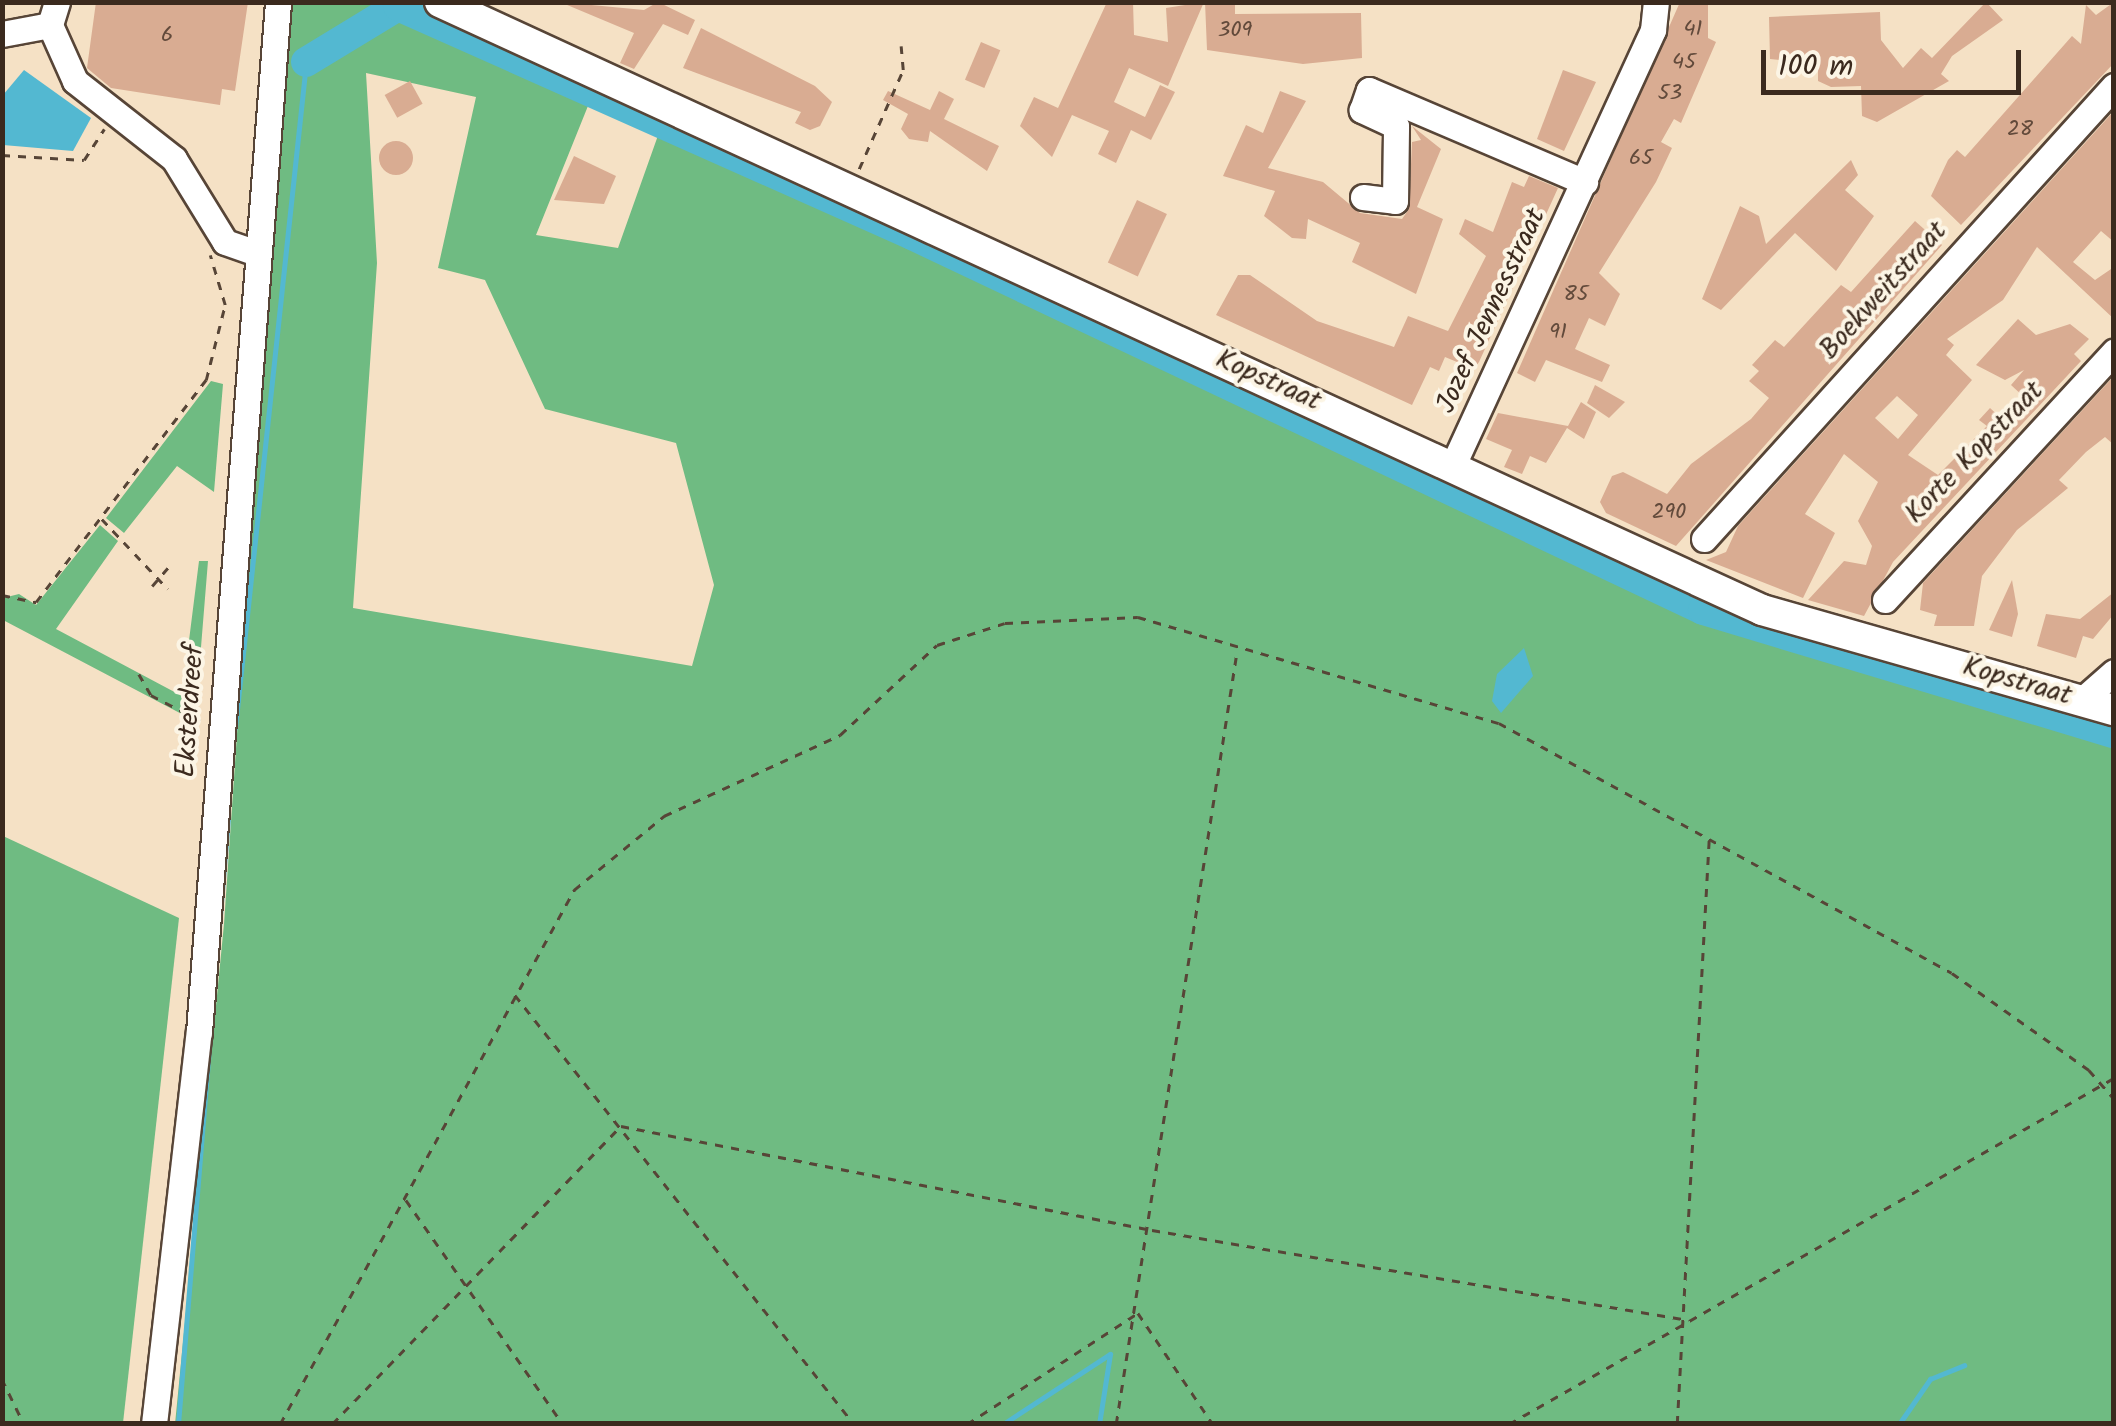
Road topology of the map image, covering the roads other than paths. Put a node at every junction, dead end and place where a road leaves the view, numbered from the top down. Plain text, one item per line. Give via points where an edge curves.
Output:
1 (278, 2) edge
2 (440, 2) edge
3 (1656, 2) edge
4 (54, 14) edge
5 (2, 34) edge
6 (2114, 86) edge
7 (1585, 182) junction
8 (1363, 197) dead end
9 (257, 253) junction
10 (2114, 352) edge
11 (1453, 465) junction
12 (1704, 539) dead end
13 (1885, 600) dead end
14 (2114, 672) edge
15 (2081, 700) junction
16 (2114, 710) edge
17 (154, 1424) edge

1 - 9 street, Eksterdreef
2 - 11 main road, Kopstraat
3 - 7 street, Jozef Jennesstraat via 1653,30
4 - 5 street
4 - 9 street via 75,81 188,175 225,242
6 - 12 street, Boekweitstraat
7 - 8 street via 1422,106 1396,115 1395,201
7 - 11 street, Jozef Jennesstraat
9 - 17 street, Eksterdreef via 199,1032
10 - 13 street, Korte Kopstraat
11 - 15 main road, Kopstraat via 1762,610
14 - 15 street
15 - 16 main road, Kopstraat

